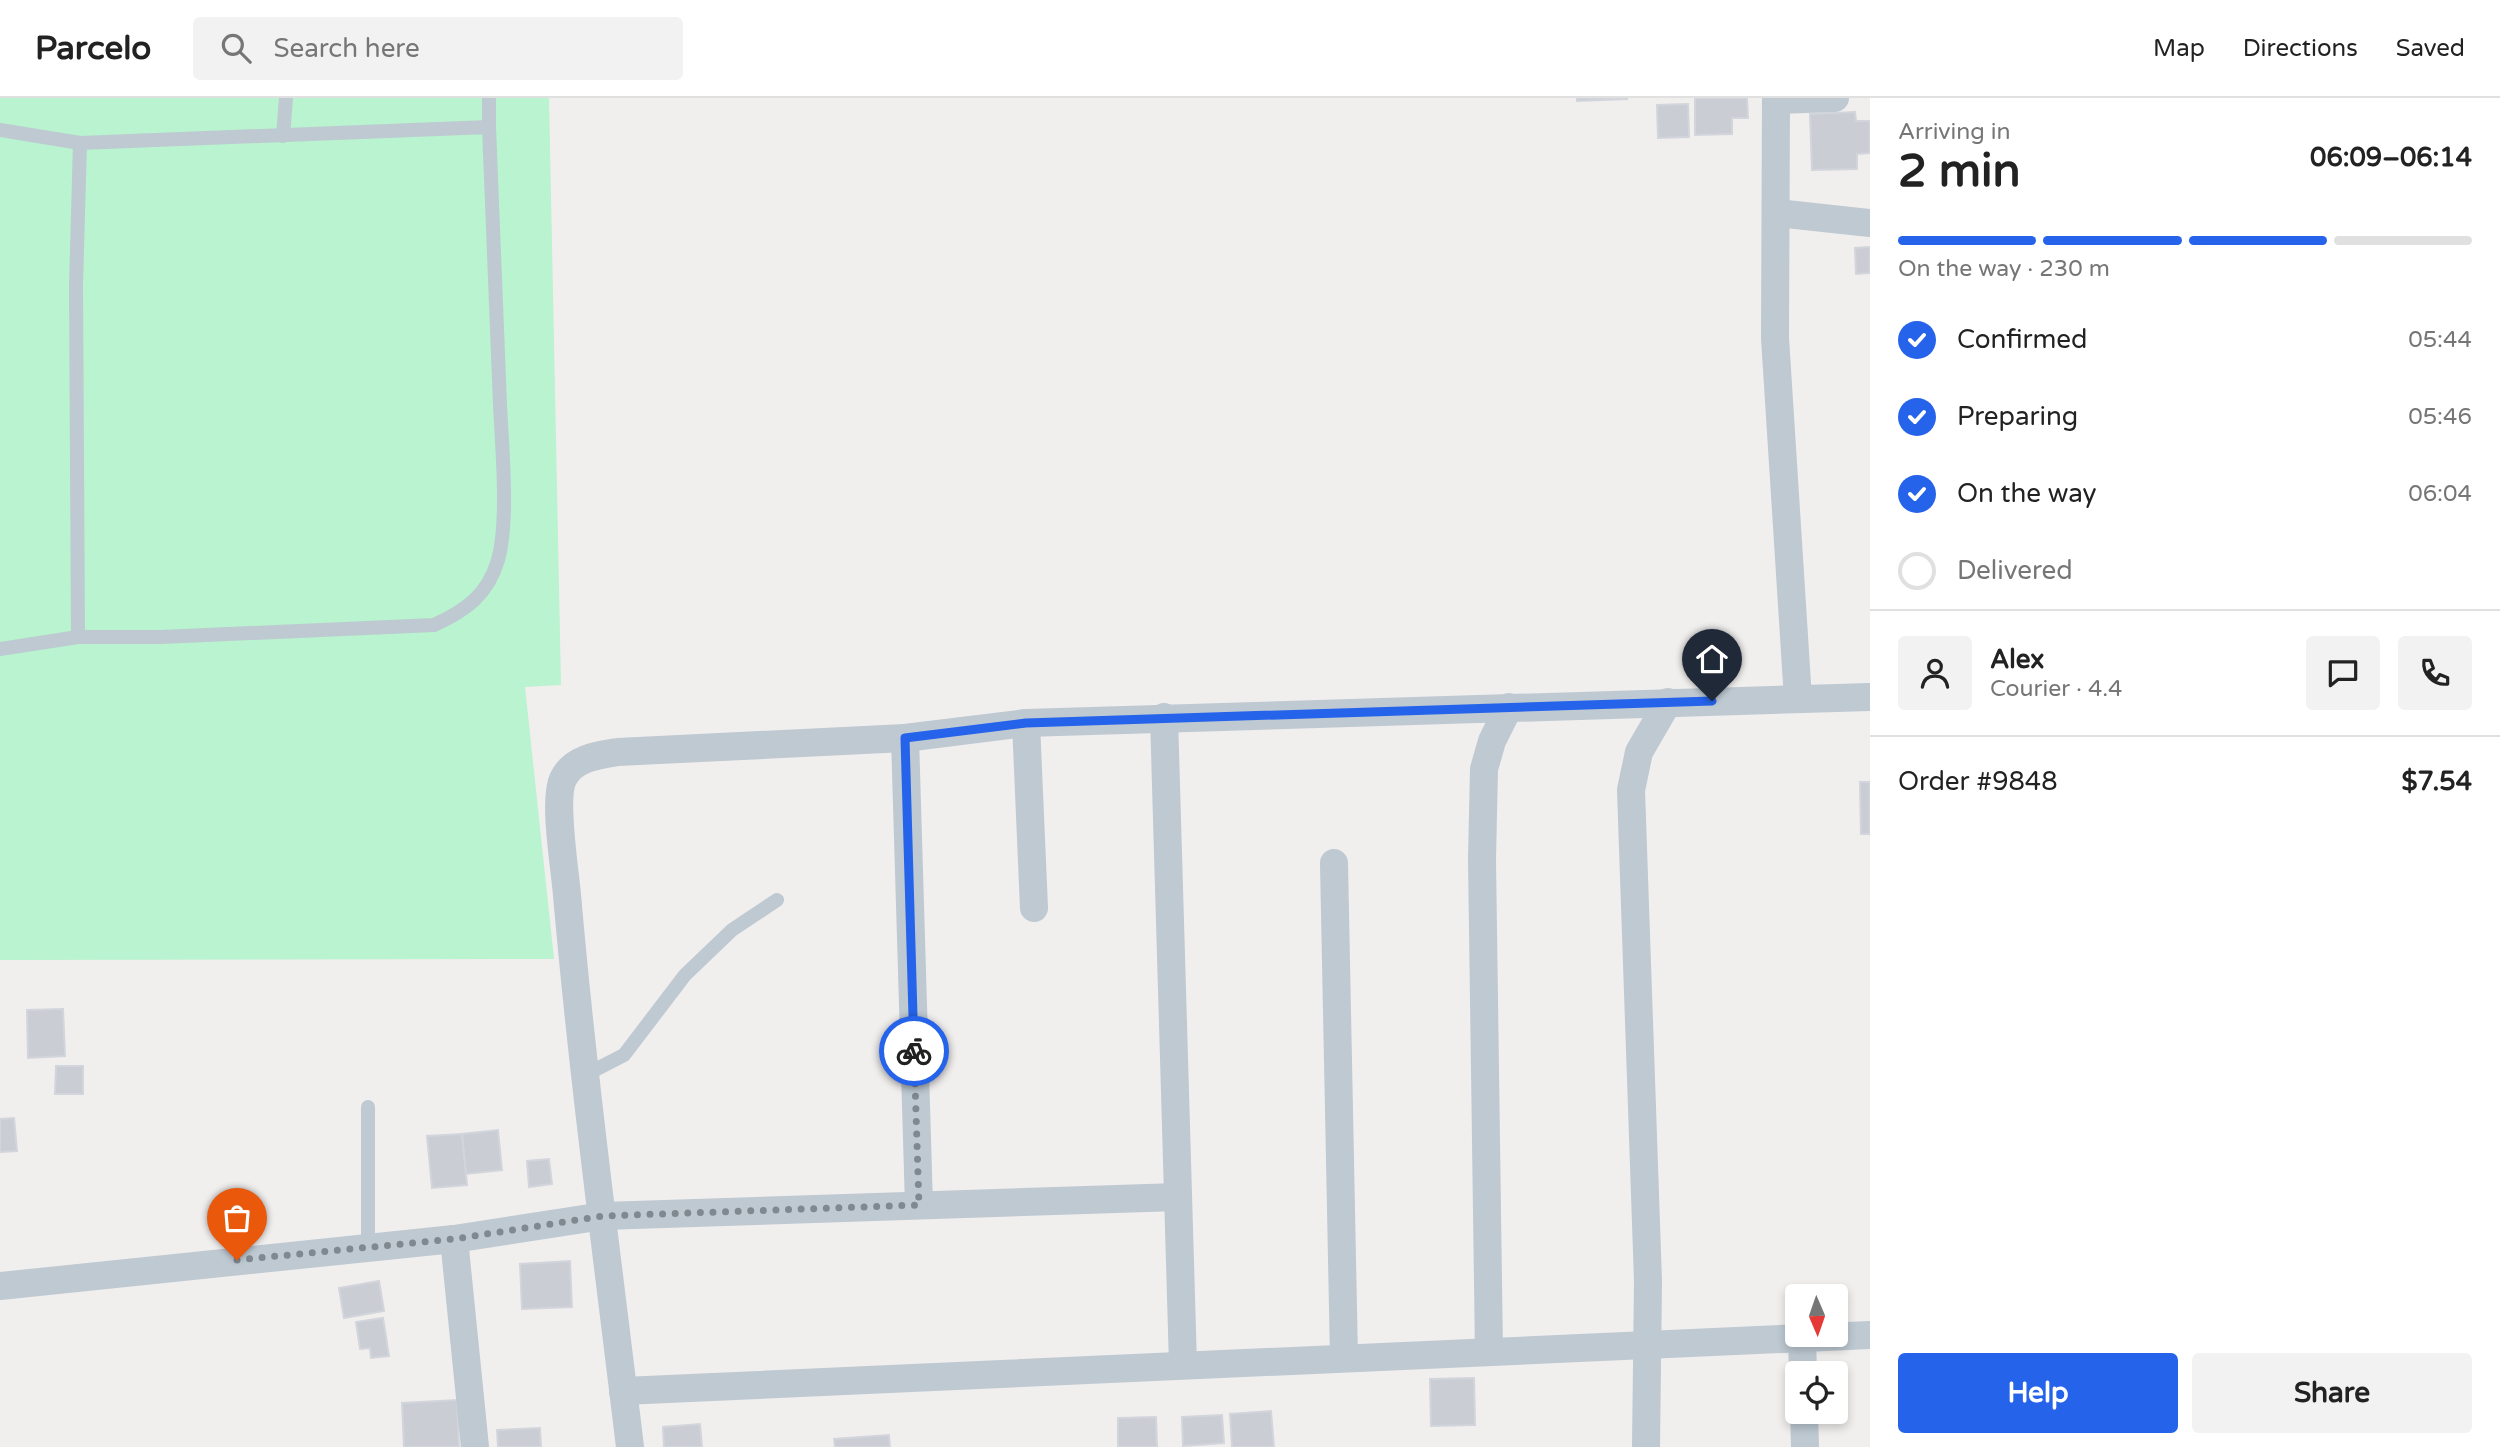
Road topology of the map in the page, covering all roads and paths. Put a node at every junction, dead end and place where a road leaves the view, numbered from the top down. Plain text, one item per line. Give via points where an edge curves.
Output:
1 (286, 98) edge
2 (489, 98) edge
3 (1835, 98) edge
4 (1776, 99) edge
5 (489, 127) junction
6 (0, 130) edge
7 (283, 136) junction
8 (80, 143) junction
9 (1777, 213) junction
10 (1870, 223) edge
11 (78, 638) junction
12 (0, 649) edge
13 (1870, 697) edge
14 (1798, 699) junction
15 (1668, 702) junction
16 (1509, 707) junction
17 (1164, 717) junction
18 (1026, 723) junction
19 (905, 738) junction
20 (1334, 863) dead end
21 (777, 900) dead end
22 (1034, 908) dead end
23 (587, 1074) junction
24 (368, 1107) dead end
25 (1178, 1197) junction
26 (919, 1205) junction
27 (603, 1216) junction
28 (454, 1239) junction
29 (368, 1246) junction
30 (0, 1286) edge
31 (1870, 1335) edge
32 (1848, 1336) edge
33 (1785, 1339) edge
34 (1646, 1345) junction
35 (1489, 1352) junction
36 (1344, 1358) junction
37 (1183, 1365) junction
38 (623, 1391) junction
39 (1804, 1424) edge
40 (475, 1447) edge
41 (630, 1447) edge
42 (1646, 1447) edge
43 (1805, 1447) edge

1 - 7 lane
2 - 5 lane
3 - 4 street
4 - 9 street
5 - 7 lane
5 - 11 lane via 501,517 498,559 483,593 462,612 433,625
6 - 8 lane
7 - 8 lane
8 - 11 lane
9 - 10 street
9 - 14 street via 1775,338
11 - 12 lane
13 - 14 street
14 - 15 street
15 - 16 street
15 - 34 street via 1639,752 1631,790 1648,1281
16 - 17 street
16 - 35 street via 1492,740 1485,769 1482,846
17 - 18 street
17 - 25 street
18 - 19 street
18 - 22 street
19 - 23 street via 618,752 591,756 563,778 560,816
19 - 26 street
20 - 36 street
21 - 23 lane via 732,930 685,975 624,1055
23 - 27 street
24 - 29 lane
25 - 26 street
25 - 37 street
26 - 27 street
27 - 28 street
27 - 38 street
28 - 29 street
28 - 40 street
29 - 30 street
31 - 32 street
33 - 34 street
34 - 35 street
34 - 42 street
35 - 36 street
36 - 37 street
37 - 38 street
38 - 41 street
39 - 43 street

